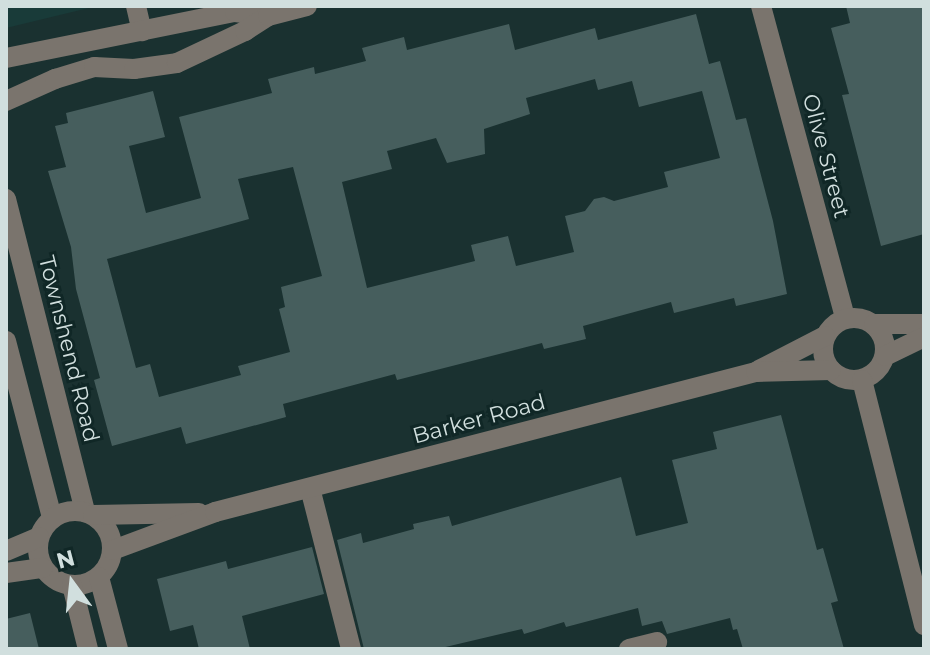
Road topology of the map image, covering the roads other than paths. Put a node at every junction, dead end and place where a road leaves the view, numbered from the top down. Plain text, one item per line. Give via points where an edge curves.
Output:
1 (136, 6) edge
2 (307, 6) edge
3 (761, 6) edge
4 (268, 16) junction
5 (142, 31) junction
6 (6, 58) edge
7 (6, 101) edge
8 (6, 199) edge
9 (845, 318) junction
10 (874, 324) junction
11 (924, 324) edge
12 (825, 336) junction
13 (924, 337) edge
14 (6, 341) edge
15 (885, 356) junction
16 (831, 370) junction
17 (756, 372) junction
18 (862, 380) junction
19 (310, 488) junction
20 (215, 512) junction
21 (89, 514) junction
22 (52, 518) junction
23 (39, 537) junction
24 (113, 550) junction
25 (6, 551) edge
26 (43, 568) junction
27 (6, 573) edge
28 (99, 577) junction
29 (72, 585) junction
30 (924, 625) edge
31 (657, 642) dead end
32 (88, 649) edge
33 (118, 649) edge
34 (351, 649) edge
35 (629, 649) edge

1 - 5 street
2 - 4 street
3 - 9 street, Olive Street
4 - 5 street via 235,12
4 - 7 street via 177,63 85,69
5 - 6 street
8 - 21 street, Townshend Road
9 - 10 street
9 - 12 street
10 - 11 street
10 - 15 street via 884,338
12 - 16 street via 823,354
12 - 17 street, Barker Road
13 - 15 street
14 - 22 street
15 - 18 street via 877,371
16 - 17 street, Barker Road
16 - 18 street via 845,379
17 - 19 street, Barker Road
18 - 30 street
19 - 20 street, Barker Road
19 - 34 street
20 - 21 street, Barker Road
20 - 24 street, Barker Road
21 - 22 street via 63,512
21 - 24 street via 108,530
22 - 23 street
23 - 25 street
23 - 26 street
24 - 28 street
26 - 27 street
26 - 29 street via 60,583
28 - 29 street
28 - 33 street
29 - 32 street
31 - 35 street

